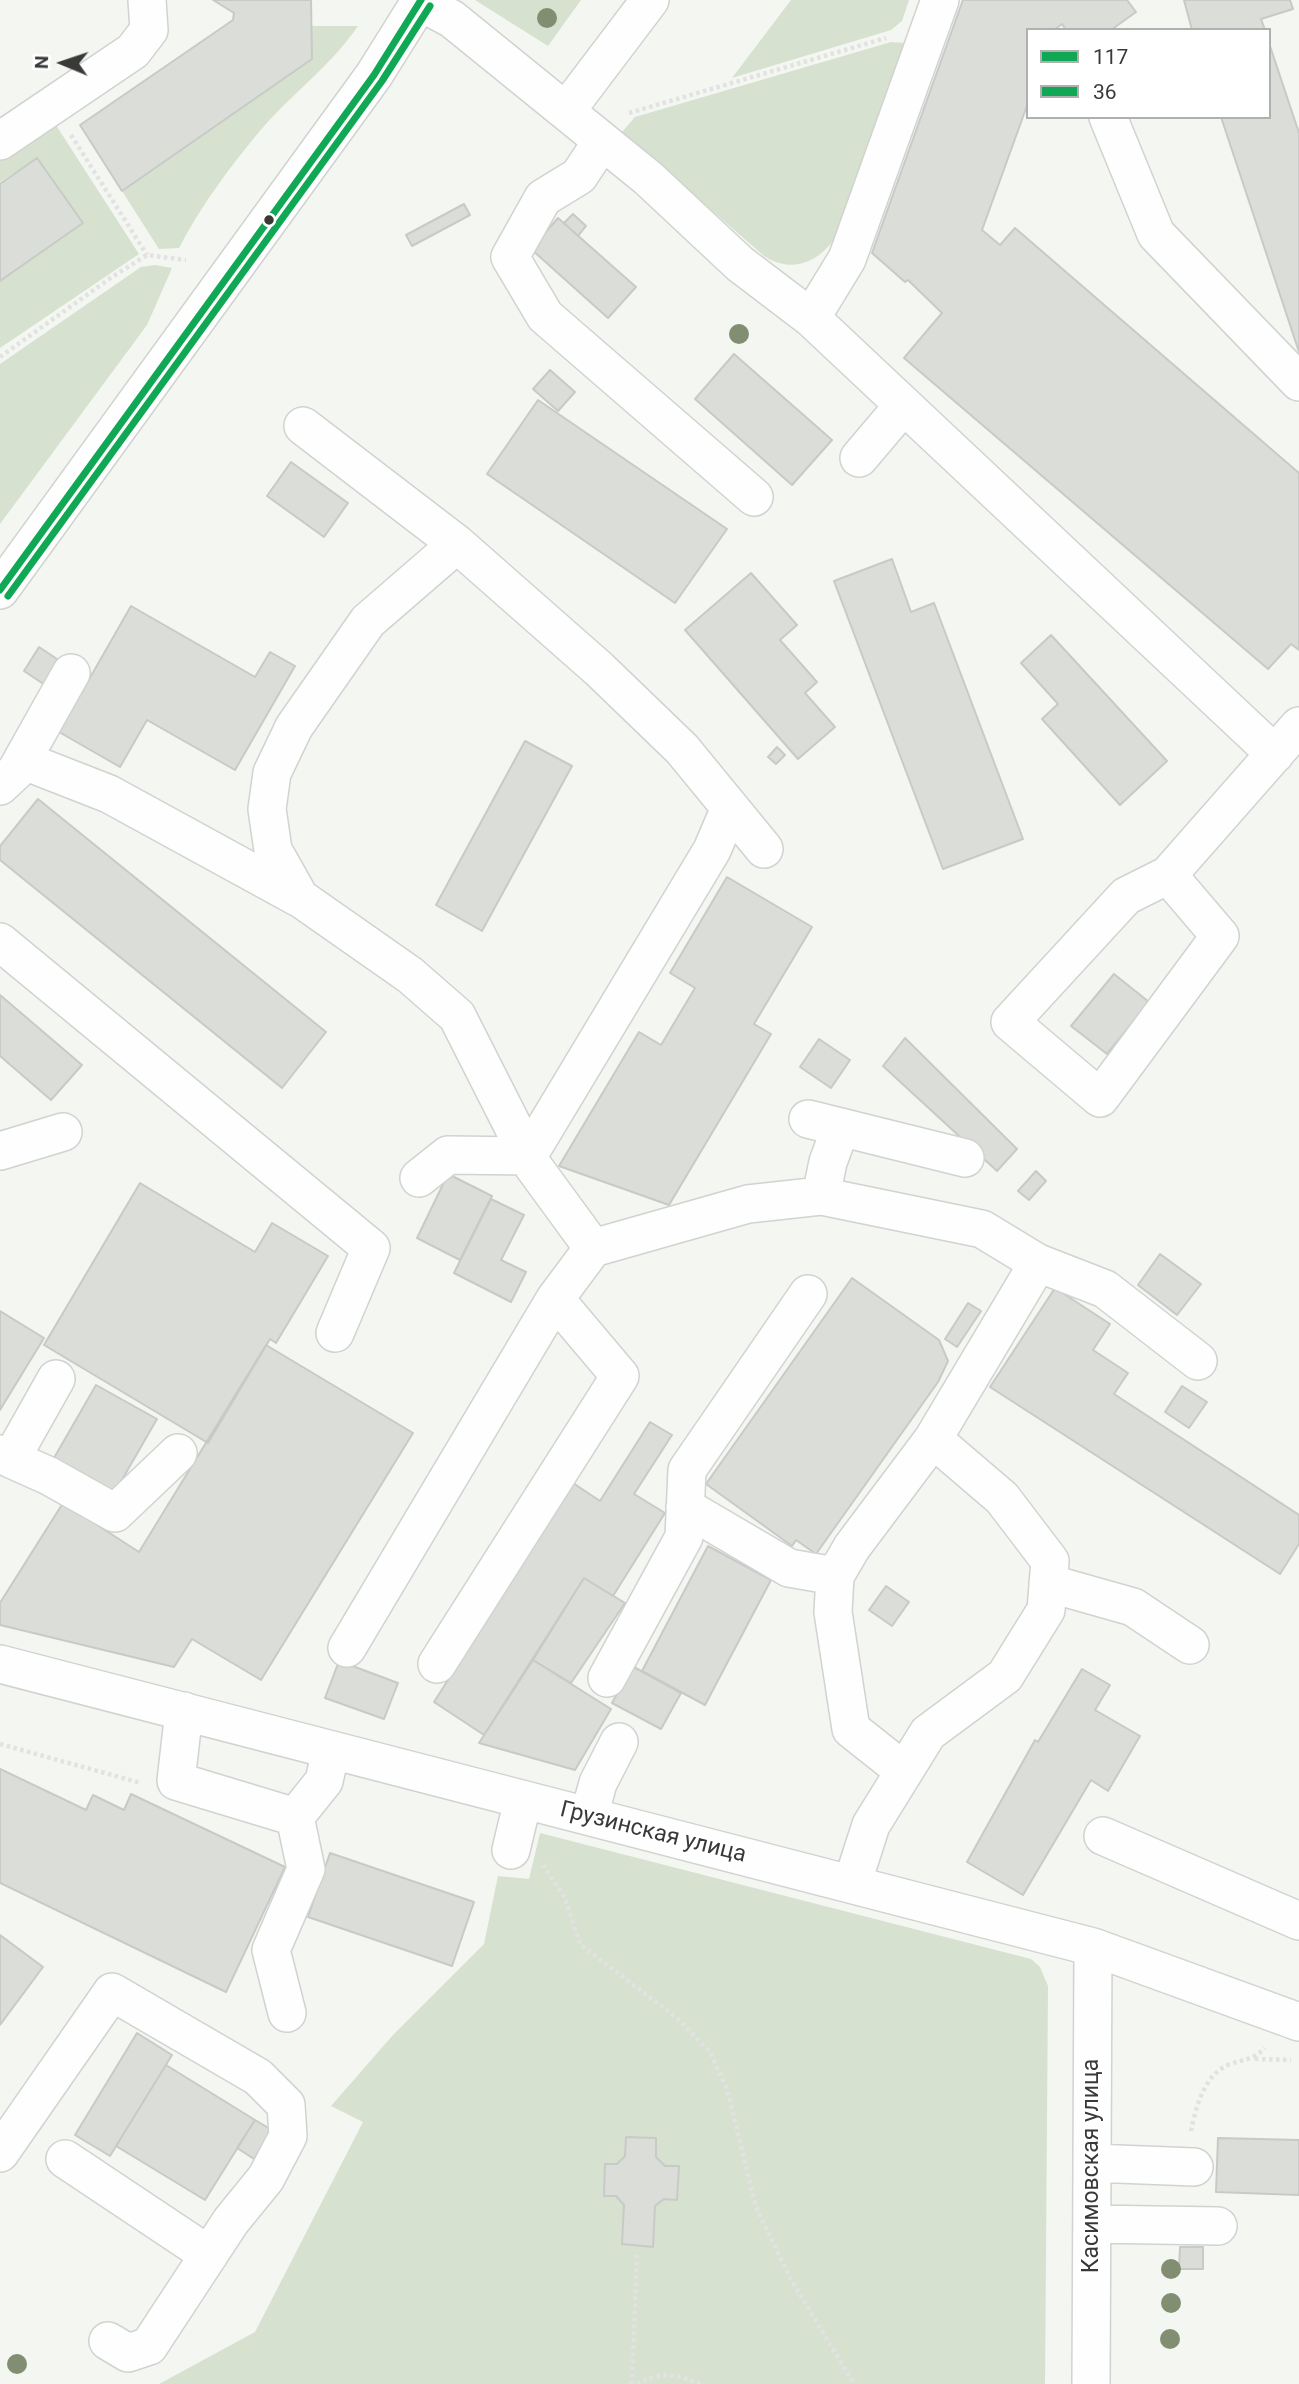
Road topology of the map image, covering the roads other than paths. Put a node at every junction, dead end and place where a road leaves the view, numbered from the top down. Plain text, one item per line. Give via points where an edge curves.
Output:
1 (147, 0) edge
2 (650, 0) edge
3 (940, 0) edge
4 (421, 1) edge
5 (575, 100) junction
6 (1109, 119) edge
7 (0, 141) edge
8 (603, 141) junction
9 (811, 318) junction
10 (1299, 382) edge
11 (903, 406) junction
12 (303, 426) dead end
13 (859, 458) dead end
14 (754, 497) dead end
15 (457, 544) junction
16 (0, 590) edge
17 (71, 673) dead end
18 (1299, 726) edge
19 (1275, 754) junction
20 (11, 773) edge
21 (730, 808) junction
22 (764, 849) dead end
23 (1168, 875) junction
24 (300, 898) junction
25 (0, 942) edge
26 (63, 1132) dead end
27 (0, 1151) edge
28 (528, 1156) junction
29 (965, 1158) dead end
30 (419, 1178) dead end
31 (821, 1196) junction
32 (593, 1248) junction
33 (1038, 1263) junction
34 (808, 1294) dead end
35 (555, 1299) junction
36 (335, 1334) dead end
37 (1198, 1362) dead end
38 (56, 1379) dead end
39 (933, 1439) junction
40 (178, 1453) dead end
41 (6, 1456) edge
42 (685, 1507) junction
43 (835, 1576) junction
44 (1048, 1583) junction
45 (1190, 1645) dead end
46 (347, 1648) dead end
47 (0, 1664) edge
48 (437, 1664) dead end
49 (607, 1678) dead end
50 (184, 1712) junction
51 (619, 1742) dead end
52 (331, 1750) junction
53 (904, 1771) junction
54 (589, 1816) junction
55 (295, 1817) junction
56 (1104, 1836) dead end
57 (852, 1884) junction
58 (1299, 1921) edge
59 (1093, 1947) junction
60 (1294, 2010) edge
61 (287, 2013) dead end
62 (0, 2154) edge
63 (65, 2159) dead end
64 (1092, 2163) junction
65 (1184, 2166) road end
66 (1092, 2224) junction
67 (1218, 2226) dead end
68 (209, 2255) junction
69 (108, 2341) dead end
70 (1091, 2384) edge

1 - 7 street via 149,30 133,51
2 - 5 street
3 - 9 street via 847,259
4 - 5 street
4 - 16 street via 367,86
5 - 8 street
6 - 10 street via 1156,234
8 - 9 street via 740,264
8 - 14 street via 579,176 543,198 510,257 545,316
9 - 11 street
11 - 13 street
11 - 19 street
12 - 15 street
15 - 21 street via 673,740
15 - 24 street via 368,621 293,727 272,773 267,808 272,850
17 - 20 street
18 - 19 street
19 - 23 street
20 - 24 street via 109,794
21 - 22 street
21 - 28 street via 712,850
23 - 23 street via 1126,896 1010,1022 1100,1098 1220,936
24 - 28 street via 410,975 457,1016
25 - 36 street via 371,1248
26 - 27 street
28 - 30 street via 448,1155
28 - 32 street
29 - 31 street via 825,1123 828,1162
31 - 32 street via 747,1204
31 - 33 street via 982,1229
32 - 35 street
33 - 37 street via 1105,1289
33 - 39 street
34 - 42 street via 687,1470
35 - 46 street
35 - 48 street via 620,1376
38 - 41 street
39 - 43 street
39 - 44 street via 1002,1498 1050,1561
40 - 41 street via 115,1513
42 - 43 street via 789,1567
42 - 49 street via 684,1537
43 - 53 street via 833,1612 852,1729
44 - 45 street via 1133,1606
44 - 53 street via 1046,1610 1005,1676 928,1733
47 - 50 street, Грузинская улица
50 - 52 street, Грузинская улица
50 - 55 street via 176,1781
51 - 54 street via 598,1783
52 - 54 street, Грузинская улица via 518,1824
52 - 55 street via 324,1781
53 - 57 street via 871,1825
54 - 57 street, Грузинская улица
55 - 61 street via 306,1869 271,1950
56 - 58 street
57 - 59 street, Грузинская улица
59 - 60 street, Грузинская улица
59 - 64 street, Касимовская улица
62 - 68 street via 112,1992 258,2077 286,2105 288,2136 266,2178
63 - 68 street
64 - 65 street
64 - 66 street, Касимовская улица
66 - 67 street
66 - 70 street, Касимовская улица
68 - 69 street via 149,2346 128,2353

